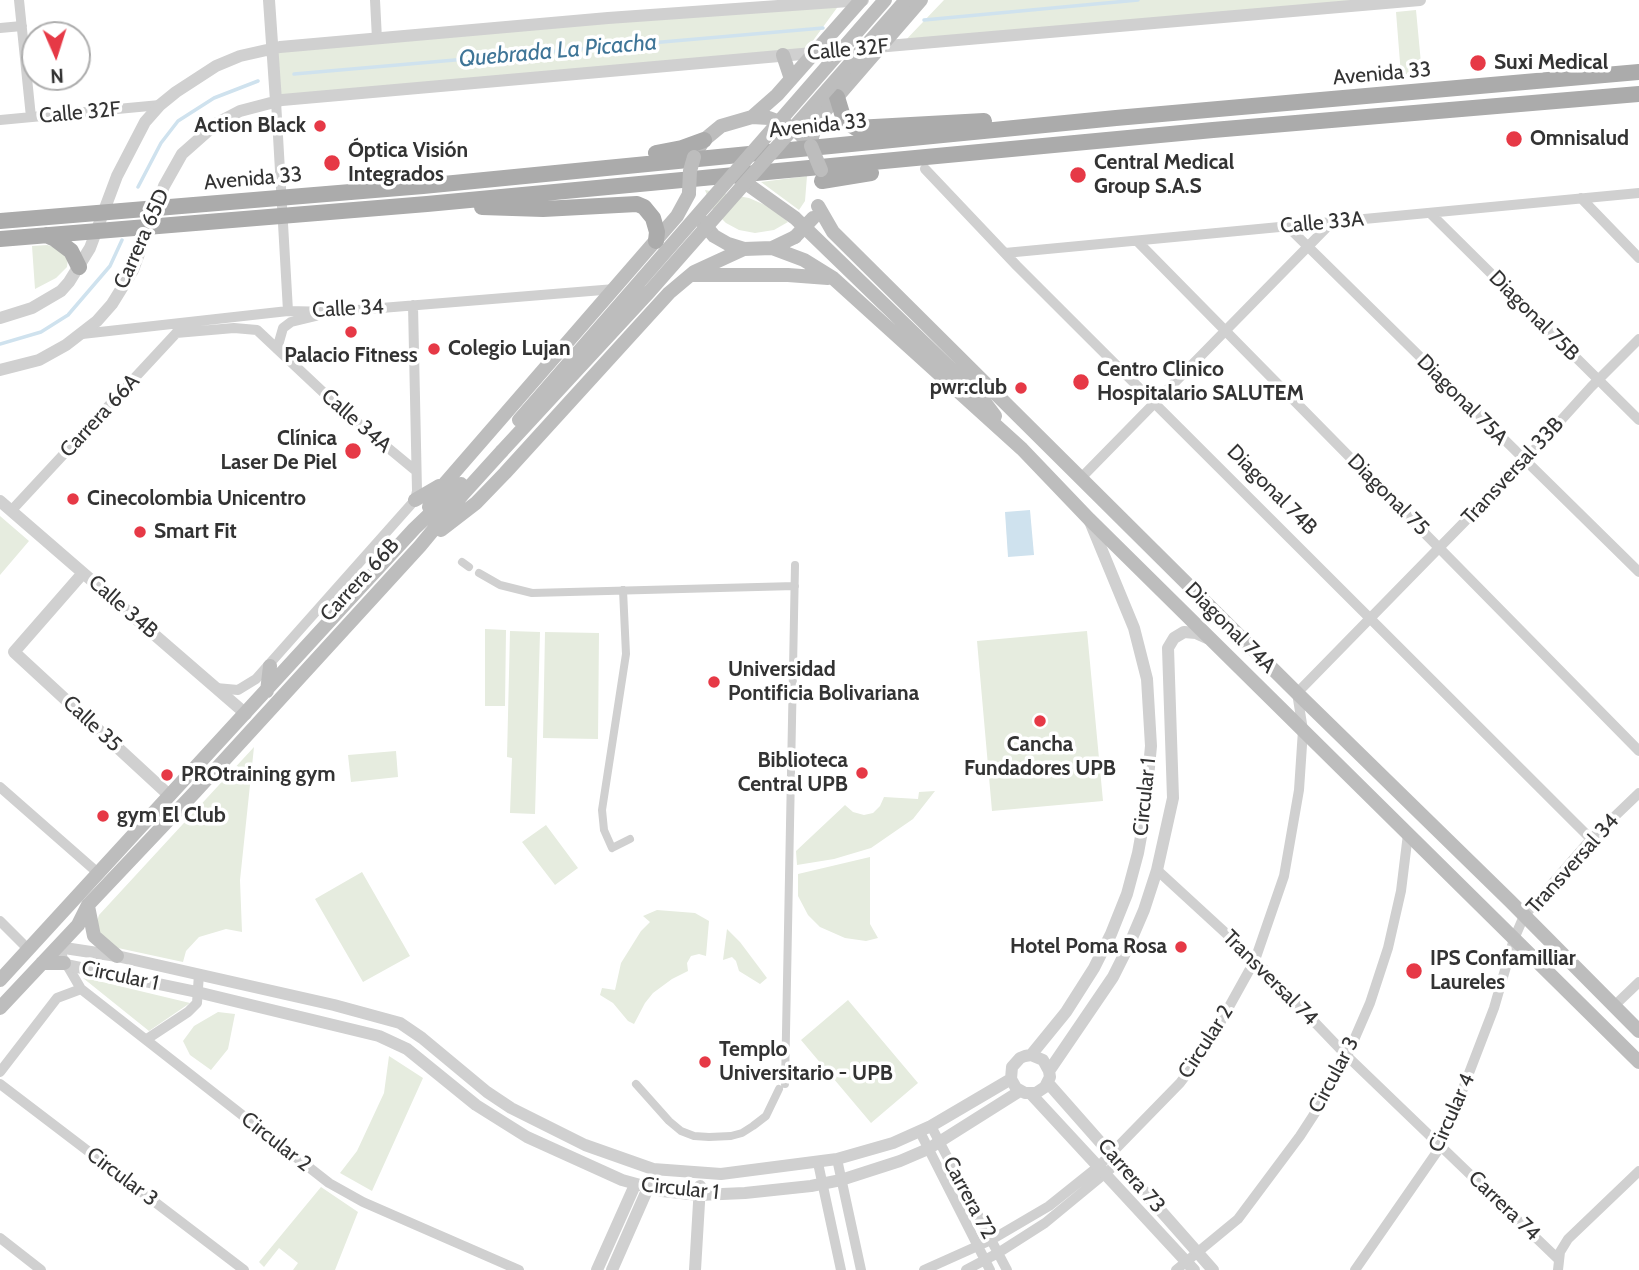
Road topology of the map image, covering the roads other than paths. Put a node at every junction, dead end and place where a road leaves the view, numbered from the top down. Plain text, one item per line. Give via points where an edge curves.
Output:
1 (19, 0) edge
2 (269, 0) edge
3 (375, 0) edge
4 (861, 0) edge
5 (885, 0) edge
6 (890, 0) edge
7 (906, 0) edge
8 (921, 0) edge
9 (1420, 0) edge
10 (769, 3) edge
11 (906, 17) junction
12 (21, 21) edge
13 (21, 26) edge
14 (0, 28) edge
15 (377, 38) junction
16 (881, 47) junction
17 (815, 52) junction
18 (273, 53) junction
19 (783, 55) junction
20 (1639, 72) edge
21 (791, 79) junction
22 (28, 91) edge
23 (1639, 94) edge
24 (276, 96) junction
25 (837, 97) junction
26 (160, 105) junction
27 (31, 117) junction
28 (752, 117) junction
29 (1116, 118) junction
30 (0, 120) edge
31 (704, 140) junction
32 (1095, 142) junction
33 (811, 146) junction
34 (925, 169) junction
35 (740, 175) junction
36 (821, 176) junction
37 (423, 186) junction
38 (1639, 192) edge
39 (689, 193) junction
40 (282, 197) junction
41 (1581, 198) junction
42 (427, 204) junction
43 (156, 208) junction
44 (104, 212) junction
45 (815, 212) junction
46 (1430, 213) junction
47 (283, 216) junction
48 (0, 221) edge
49 (1332, 222) junction
50 (150, 226) junction
51 (1287, 226) junction
52 (96, 231) junction
53 (46, 235) junction
54 (0, 239) edge
55 (656, 241) junction
56 (1137, 241) junction
57 (1308, 247) junction
58 (772, 248) junction
59 (744, 249) junction
60 (1005, 253) junction
61 (1639, 258) edge
62 (79, 268) junction
63 (632, 270) junction
64 (690, 275) junction
65 (833, 278) junction
66 (615, 289) junction
67 (669, 293) junction
68 (413, 305) junction
69 (288, 311) junction
70 (332, 312) junction
71 (0, 318) edge
72 (188, 320) junction
73 (588, 320) junction
74 (1224, 332) junction
75 (176, 333) junction
76 (82, 334) junction
77 (1639, 339) edge
78 (277, 349) junction
79 (617, 351) junction
80 (0, 370) edge
81 (1598, 381) junction
82 (1155, 402) junction
83 (1639, 420) edge
84 (499, 449) junction
85 (1022, 449) junction
86 (1525, 460) junction
87 (416, 471) junction
88 (1081, 478) junction
89 (446, 482) junction
90 (0, 500) edge
91 (415, 500) junction
92 (12, 511) junction
93 (1089, 519) junction
94 (414, 529) junction
95 (420, 546) junction
96 (1441, 547) junction
97 (795, 565) dead end
98 (1639, 572) edge
99 (83, 573) junction
100 (479, 573) dead end
101 (795, 586) junction
102 (623, 590) junction
103 (1371, 618) junction
104 (1214, 641) junction
105 (270, 666) junction
106 (216, 688) junction
107 (267, 691) junction
108 (1297, 693) junction
109 (246, 714) junction
110 (1150, 719) junction
111 (1171, 720) junction
112 (1303, 730) junction
113 (1639, 751) edge
114 (0, 787) edge
115 (1639, 793) edge
116 (170, 796) junction
117 (1408, 834) junction
118 (630, 839) dead end
119 (1591, 839) junction
120 (1138, 853) junction
121 (1157, 870) junction
122 (98, 873) junction
123 (88, 905) junction
124 (60, 914) junction
125 (1524, 916) junction
126 (0, 921) edge
127 (1514, 939) junction
128 (58, 947) junction
129 (28, 949) junction
130 (117, 956) junction
131 (1255, 960) junction
132 (41, 963) junction
133 (66, 964) junction
134 (199, 974) junction
135 (0, 980) edge
136 (1639, 982) edge
137 (81, 989) junction
138 (197, 992) junction
139 (1614, 1006) junction
140 (0, 1008) edge
141 (1639, 1031) edge
142 (146, 1040) junction
143 (1031, 1055) junction
144 (1347, 1056) junction
145 (1639, 1062) edge
146 (0, 1072) edge
147 (1049, 1077) junction
148 (1012, 1079) junction
149 (0, 1084) edge
150 (636, 1084) dead end
151 (1025, 1092) junction
152 (926, 1129) junction
153 (934, 1146) junction
154 (1441, 1146) junction
155 (1115, 1158) junction
156 (837, 1159) junction
157 (818, 1163) junction
158 (1103, 1170) junction
159 (1639, 1171) edge
160 (700, 1174) junction
161 (841, 1180) junction
162 (822, 1184) junction
163 (641, 1186) junction
164 (699, 1195) junction
165 (0, 1238) edge
166 (991, 1240) junction
167 (978, 1247) junction
168 (998, 1253) junction
169 (1558, 1264) edge
170 (987, 1265) edge
171 (1196, 1265) edge
172 (41, 1270) edge
173 (244, 1270) edge
174 (519, 1270) edge
175 (597, 1270) edge
176 (612, 1270) edge
177 (695, 1270) edge
178 (841, 1270) edge
179 (861, 1270) edge
180 (924, 1270) edge
181 (966, 1270) edge
182 (1007, 1270) edge
183 (1356, 1270) edge

1 - 12 street
2 - 18 street
3 - 15 street
4 - 10 street
4 - 17 main road
5 - 35 main road, bridge
6 - 11 main road
7 - 35 main road, bridge
8 - 11 main road
9 - 16 street, Calle 32F
10 - 15 street
11 - 16 main road
13 - 14 street
15 - 18 street
16 - 17 street, Calle 32F
16 - 25 main road
17 - 19 street, Calle 32F
17 - 21 main road
18 - 24 street
18 - 26 street via 240,56 216,66
19 - 21 main road
19 - 24 street, Calle 32F
20 - 29 main road, Avenida 33
21 - 28 main road
22 - 27 street
23 - 32 main road, Avenida 33
24 - 40 street
24 - 43 street, Carrera 65D via 217,123 193,142 173,167
25 - 29 main road via 844,120 856,128 1030,117
25 - 33 main road via 819,119
26 - 27 street, Calle 32F
26 - 44 street via 131,148
27 - 30 street, Calle 32F
28 - 31 main road via 721,126
28 - 33 main road via 785,124
29 - 37 main road, Avenida 33
31 - 37 main road via 670,152 508,167
31 - 39 main road, bridge via 690,171
32 - 34 main road
32 - 35 main road, Avenida 33
33 - 36 main road, bridge
34 - 36 main road
34 - 60 street, Diagonal 74B
35 - 42 main road, Avenida 33
35 - 84 main road, Carrera 66B, bridge via 650,291
35 - 85 main road via 820,241 983,400
36 - 45 main road
37 - 40 main road, Avenida 33
38 - 41 street, Calle 33A
39 - 55 main road
39 - 59 main road via 708,230
40 - 43 main road, Avenida 33
40 - 47 street
41 - 46 street, Calle 33A
41 - 61 street
42 - 47 main road, Avenida 33
42 - 55 main road via 543,209 636,204 653,218
43 - 44 main road, Avenida 33
43 - 50 street, Carrera 65D
44 - 48 main road, Avenida 33
44 - 52 street
45 - 58 main road, bridge via 795,237
45 - 88 main road, Diagonal 74A
46 - 49 street, Calle 33A
46 - 81 street, Diagonal 75B
47 - 50 main road, Avenida 33
47 - 69 street
49 - 51 street, Calle 33A
49 - 57 street
50 - 52 main road, Avenida 33
50 - 76 street, Carrera 65D via 124,286
51 - 56 street, Calle 33A
51 - 57 street, Diagonal 75A
52 - 53 main road, Avenida 33
52 - 62 street
53 - 54 main road, Avenida 33
53 - 62 main road via 64,244
55 - 63 main road
56 - 60 street, Calle 33A
56 - 74 street, Diagonal 75
57 - 74 street
57 - 86 street, Diagonal 75A
58 - 59 main road
58 - 65 main road, Diagonal 74A
59 - 64 main road
60 - 82 street, Diagonal 74B
62 - 71 street via 61,291 47,300
63 - 66 main road
63 - 67 main road via 647,290
64 - 65 main road
64 - 67 main road
65 - 85 main road, Diagonal 74A
66 - 68 street, Calle 34
66 - 73 main road
67 - 79 main road
68 - 70 street, Calle 34
68 - 87 street
69 - 70 street, Calle 34
69 - 72 street, Calle 34
70 - 78 street via 291,322 283,328
72 - 75 street, Carrera 66A
72 - 76 street, Calle 34
73 - 79 main road via 603,322 615,332
73 - 89 main road
74 - 82 street
74 - 96 street, Diagonal 75
75 - 78 street, Calle 34A via 248,328 257,330
75 - 92 street, Carrera 66A
76 - 80 street, Carrera 65D via 39,360
77 - 81 street, Transversal 33B
78 - 87 street, Calle 34A
79 - 95 main road via 476,503
81 - 83 street, Diagonal 75B
81 - 86 street, Transversal 33B
82 - 88 street
82 - 103 street, Diagonal 74B
84 - 94 main road, Carrera 66B
84 - 95 main road, Carrera 66B
85 - 93 main road, Diagonal 74A
86 - 96 street, Transversal 33B
86 - 98 street, Diagonal 75A
87 - 91 street
88 - 108 main road, Diagonal 74A
89 - 91 main road
89 - 94 main road
90 - 92 street, Calle 34B
91 - 105 street, Carrera 66B
92 - 99 street, Calle 34B
93 - 104 main road, Diagonal 74A
93 - 110 street, Circular 1 via 1134,628 1147,679
94 - 107 main road, Carrera 66B
95 - 123 main road, Carrera 66B
96 - 103 street, Transversal 33B
96 - 113 street, Diagonal 75
97 - 101 street
99 - 106 street, Calle 34B
99 - 116 street, Calle 35 via 14,652
100 - 102 street via 500,585 532,593
101 - 102 street
101 - 150 street via 782,1087 766,1116 742,1133 723,1137 681,1131
102 - 118 street via 625,654 602,810 612,848
103 - 108 street, Transversal 33B
103 - 119 street, Diagonal 74B
104 - 111 street, Circular 1 via 1184,632 1168,648
104 - 112 main road, Diagonal 74A
105 - 106 street, Carrera 66B via 238,690
105 - 107 main road
106 - 109 street, Calle 34B
107 - 109 main road, Carrera 66B
108 - 112 street, Circular 2
108 - 125 main road, Diagonal 74A
109 - 116 main road, Carrera 66B
110 - 111 street
110 - 120 street, Circular 1
111 - 121 street, Circular 1 via 1173,799
112 - 117 main road, Diagonal 74A
112 - 131 street, Circular 2 via 1293,834 1278,897
114 - 122 street
115 - 119 street, Transversal 34
116 - 122 main road, Carrera 66B
117 - 127 main road, Diagonal 74A
117 - 144 street, Circular 3 via 1388,948
119 - 125 street, Transversal 34
120 - 121 street
120 - 143 street, Circular 1 via 1127,894 1094,968
121 - 131 street, Transversal 74
121 - 147 street, Circular 1 via 1113,977
122 - 124 main road, Carrera 66B
123 - 128 main road, Carrera 66B
123 - 130 main road via 94,936
124 - 128 main road
124 - 129 main road, Carrera 66B
125 - 127 street, Transversal 34
125 - 139 main road, Diagonal 74A
126 - 129 street
127 - 145 main road, Diagonal 74A
127 - 154 street, Circular 4 via 1494,1008
128 - 129 main road
128 - 130 street, Circular 1
128 - 132 main road, Carrera 66B
128 - 133 street, Circular 1
129 - 135 main road, Carrera 66B
130 - 134 street, Circular 1
131 - 144 street, Transversal 74
131 - 155 street, Circular 2 via 1205,1051
132 - 133 main road
132 - 140 main road, Carrera 66B
133 - 137 street, Circular 2
133 - 138 street, Circular 1
134 - 138 street
134 - 160 street, Circular 1 via 400,1023 487,1092 536,1122 630,1162
136 - 139 street
137 - 142 street, Circular 2
137 - 146 street via 57,998
138 - 142 street via 197,1003 188,1012
138 - 163 street, Circular 1 via 395,1042 506,1125 578,1162
139 - 141 main road, Diagonal 74A
142 - 174 street, Circular 2 via 344,1193
143 - 147 street via 1043,1060
143 - 148 street via 1015,1062
144 - 154 street, Transversal 74
144 - 171 street, Circular 3 via 1300,1136 1238,1219
147 - 151 street via 1041,1091
147 - 155 street, Carrera 73
148 - 151 street
148 - 152 street, Circular 1
149 - 173 street, Circular 3
151 - 153 street, Circular 1
151 - 158 street, Carrera 73
152 - 153 street, Carrera 72
152 - 156 street, Circular 1
153 - 161 street, Circular 1
153 - 166 street, Carrera 72
153 - 167 street, Carrera 72
154 - 169 street, Carrera 74
154 - 183 street, Circular 4
155 - 158 street, Circular 2
155 - 171 street, Carrera 73
156 - 157 street, Circular 1
156 - 161 street
157 - 160 street, Circular 1
157 - 162 street
158 - 166 street, Circular 2
158 - 168 street, Circular 2 via 1045,1223
158 - 171 street, Carrera 73
159 - 169 street via 1568,1239
160 - 164 street
161 - 162 street, Circular 1
161 - 179 street
162 - 164 street, Circular 1
162 - 178 street
163 - 164 street, Circular 1
163 - 175 street
163 - 176 street
164 - 177 street
165 - 172 street
166 - 167 street, Circular 2
166 - 168 street, Carrera 72
167 - 170 street, Carrera 72
167 - 180 street, Circular 2
168 - 170 street, Circular 2
168 - 182 street, Carrera 72
170 - 181 street, Circular 2

